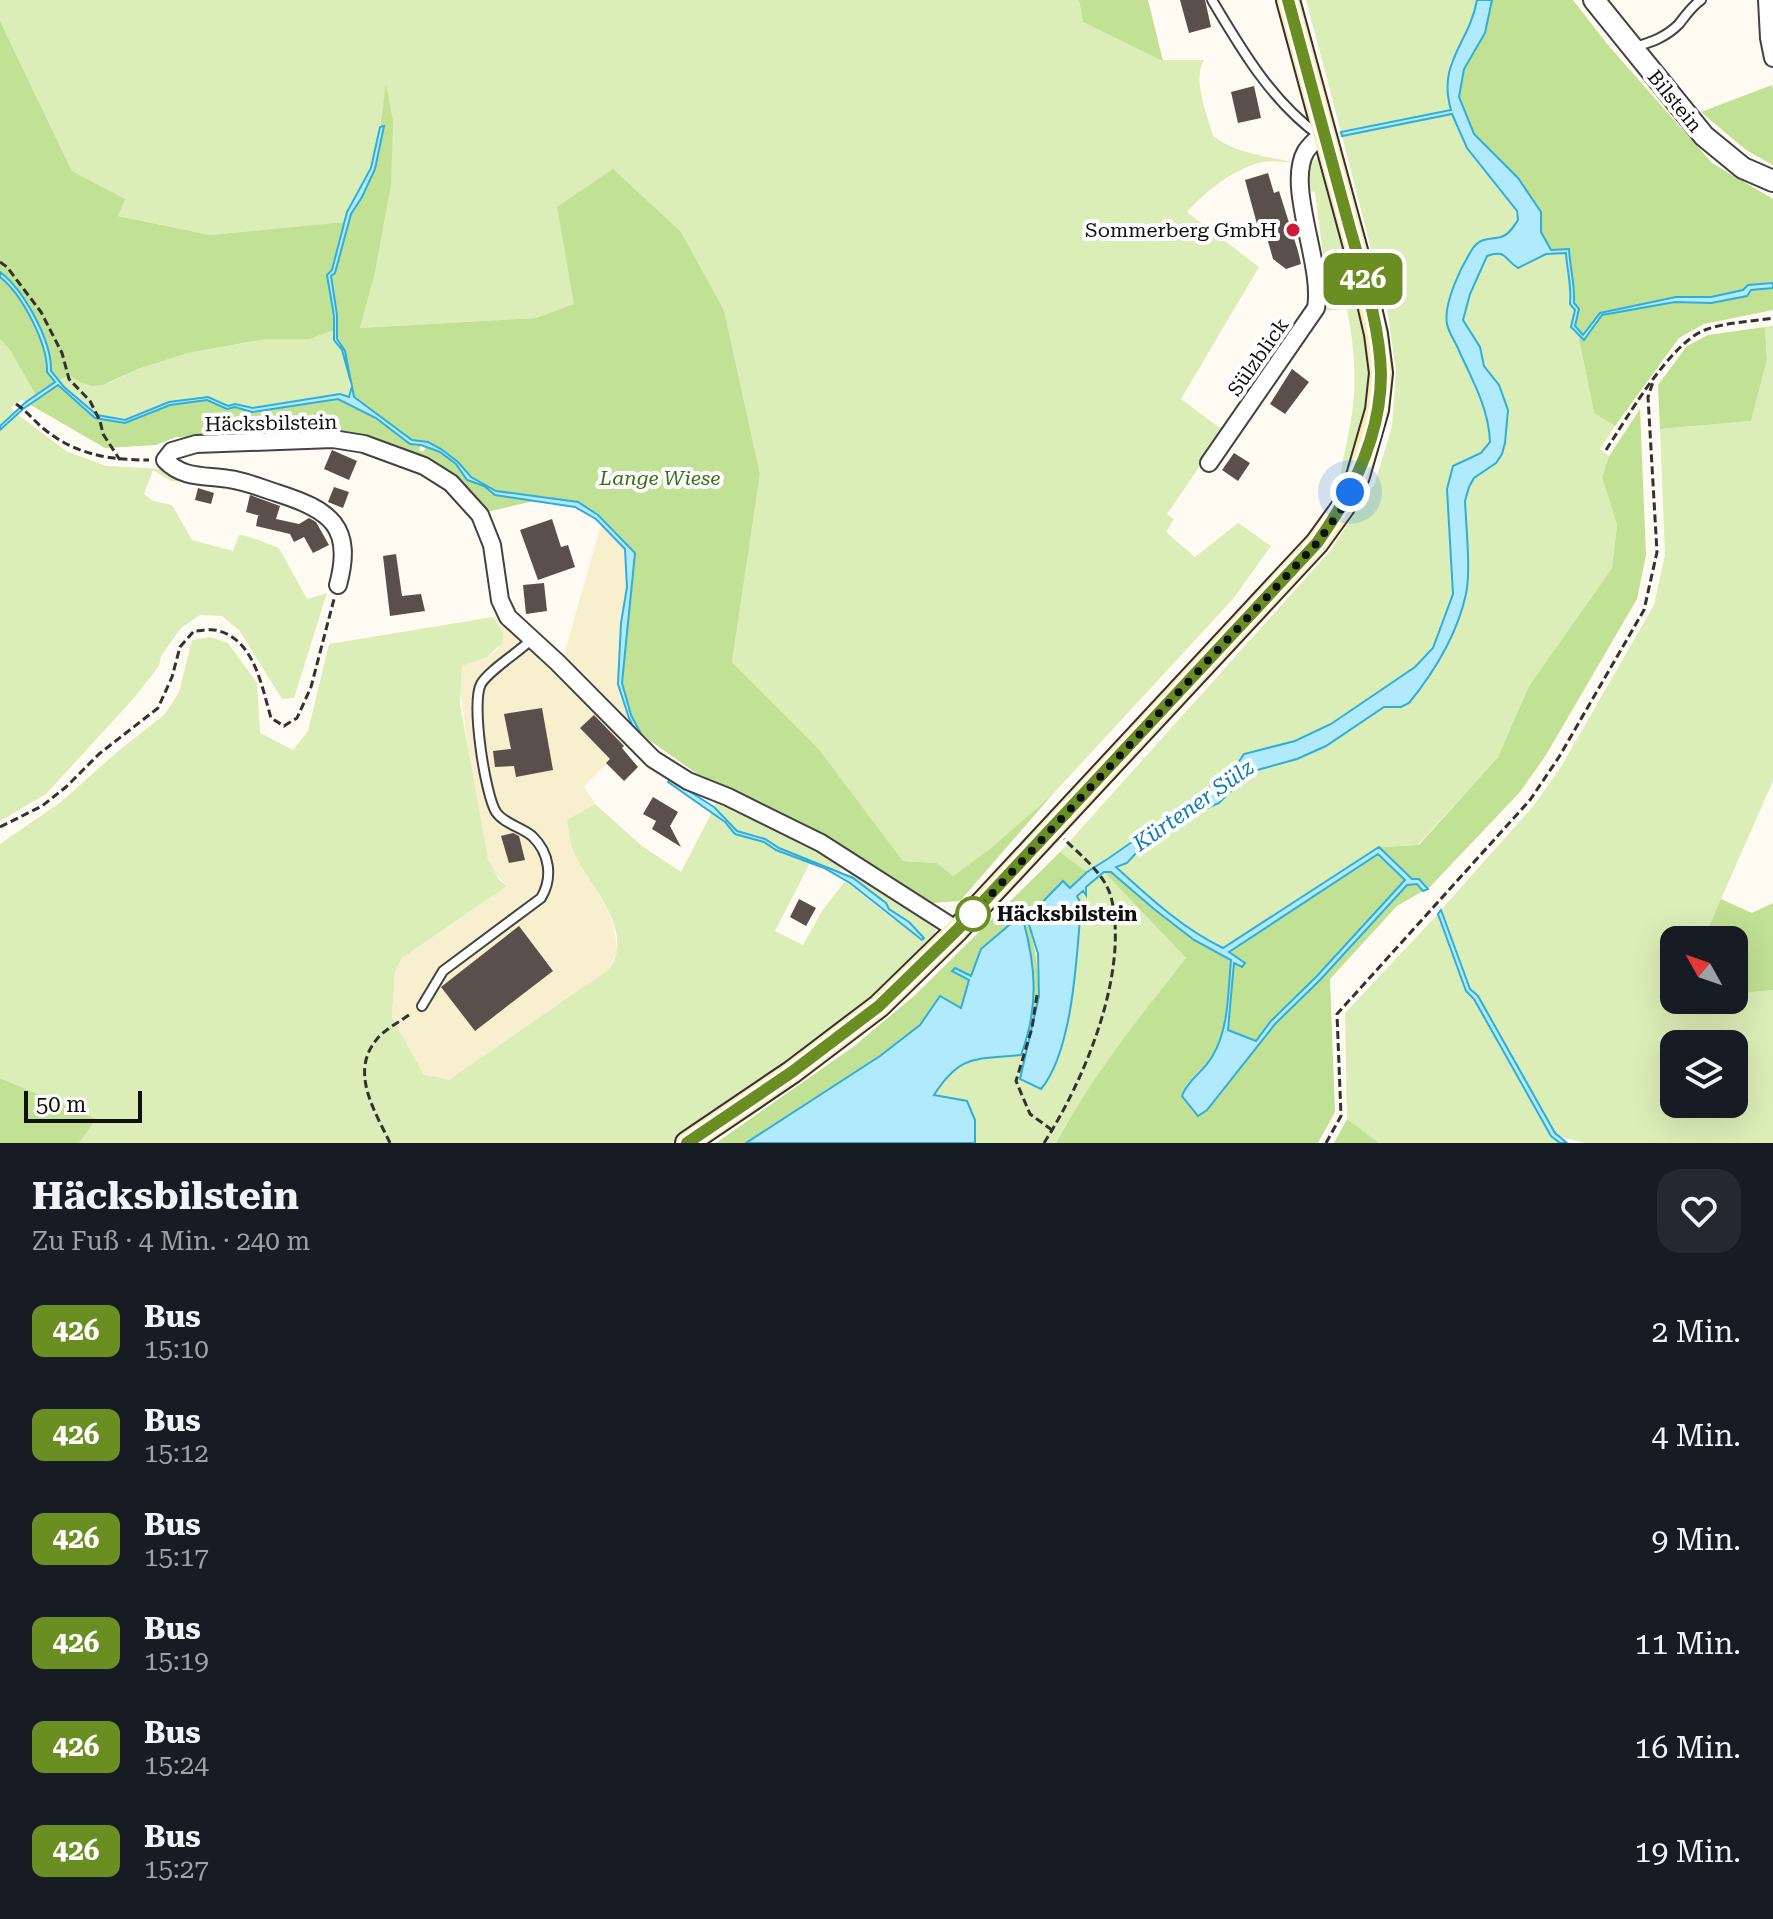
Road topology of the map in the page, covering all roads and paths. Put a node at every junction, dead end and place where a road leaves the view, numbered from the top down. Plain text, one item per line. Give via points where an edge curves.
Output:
1 (1212, 0) edge
2 (1288, 0) edge
3 (1594, 0) edge
4 (1701, 0) edge
5 (1767, 0) edge
6 (1632, 48) junction
7 (1773, 58) edge
8 (1322, 135) junction
9 (1773, 181) edge
10 (0, 262) edge
11 (1773, 318) edge
12 (1653, 382) junction
13 (16, 404) dead end
14 (1606, 450) dead end
15 (120, 460) junction
16 (165, 460) junction
17 (1209, 463) dead end
18 (338, 585) joint
19 (532, 639) junction
20 (0, 827) edge
21 (1052, 829) junction
22 (957, 930) junction
23 (1037, 995) dead end
24 (422, 1006) joint
25 (1052, 1130) junction
26 (390, 1143) edge
27 (687, 1143) edge
28 (1044, 1143) edge
29 (1326, 1143) edge

1 - 8 lane via 1241,50 1282,103
2 - 8 main road
3 - 6 street, Bilstein
4 - 6 lane via 1657,41
5 - 7 street
6 - 9 street, Bilstein via 1704,136 1743,168
8 - 17 street, Sülzblick via 1306,151 1301,169 1319,292 1316,308
8 - 21 main road via 1360,265 1381,373 1377,410 1358,476 1317,543
10 - 15 path via 41,312 69,379 90,401
11 - 12 path via 1706,329 1683,342
12 - 14 path
12 - 29 path via 1648,397 1657,552 1644,610 1530,800 1337,1014 1341,1116
13 - 15 path via 69,446
15 - 16 path
16 - 18 street via 193,476 232,479 327,513 344,542
16 - 19 street, Häcksbilstein via 172,451 196,444 333,439 364,444 424,466 451,483 480,515 492,545 500,600 508,617
18 - 20 path via 311,687 297,718 284,726 271,718 257,669 238,642 217,630 194,631 180,647 158,708 42,806
19 - 22 street, Häcksbilstein via 653,759 688,781 821,843
19 - 24 lane via 480,686 479,728 497,814 532,836 549,869 549,884 541,898 443,971
21 - 22 main road
21 - 25 path via 1103,880 1112,900 1114,930 1108,993 1087,1064
22 - 27 main road via 879,1006
23 - 25 path via 1016,1081 1030,1114
24 - 26 path via 377,1039 363,1064 366,1094
25 - 28 path

